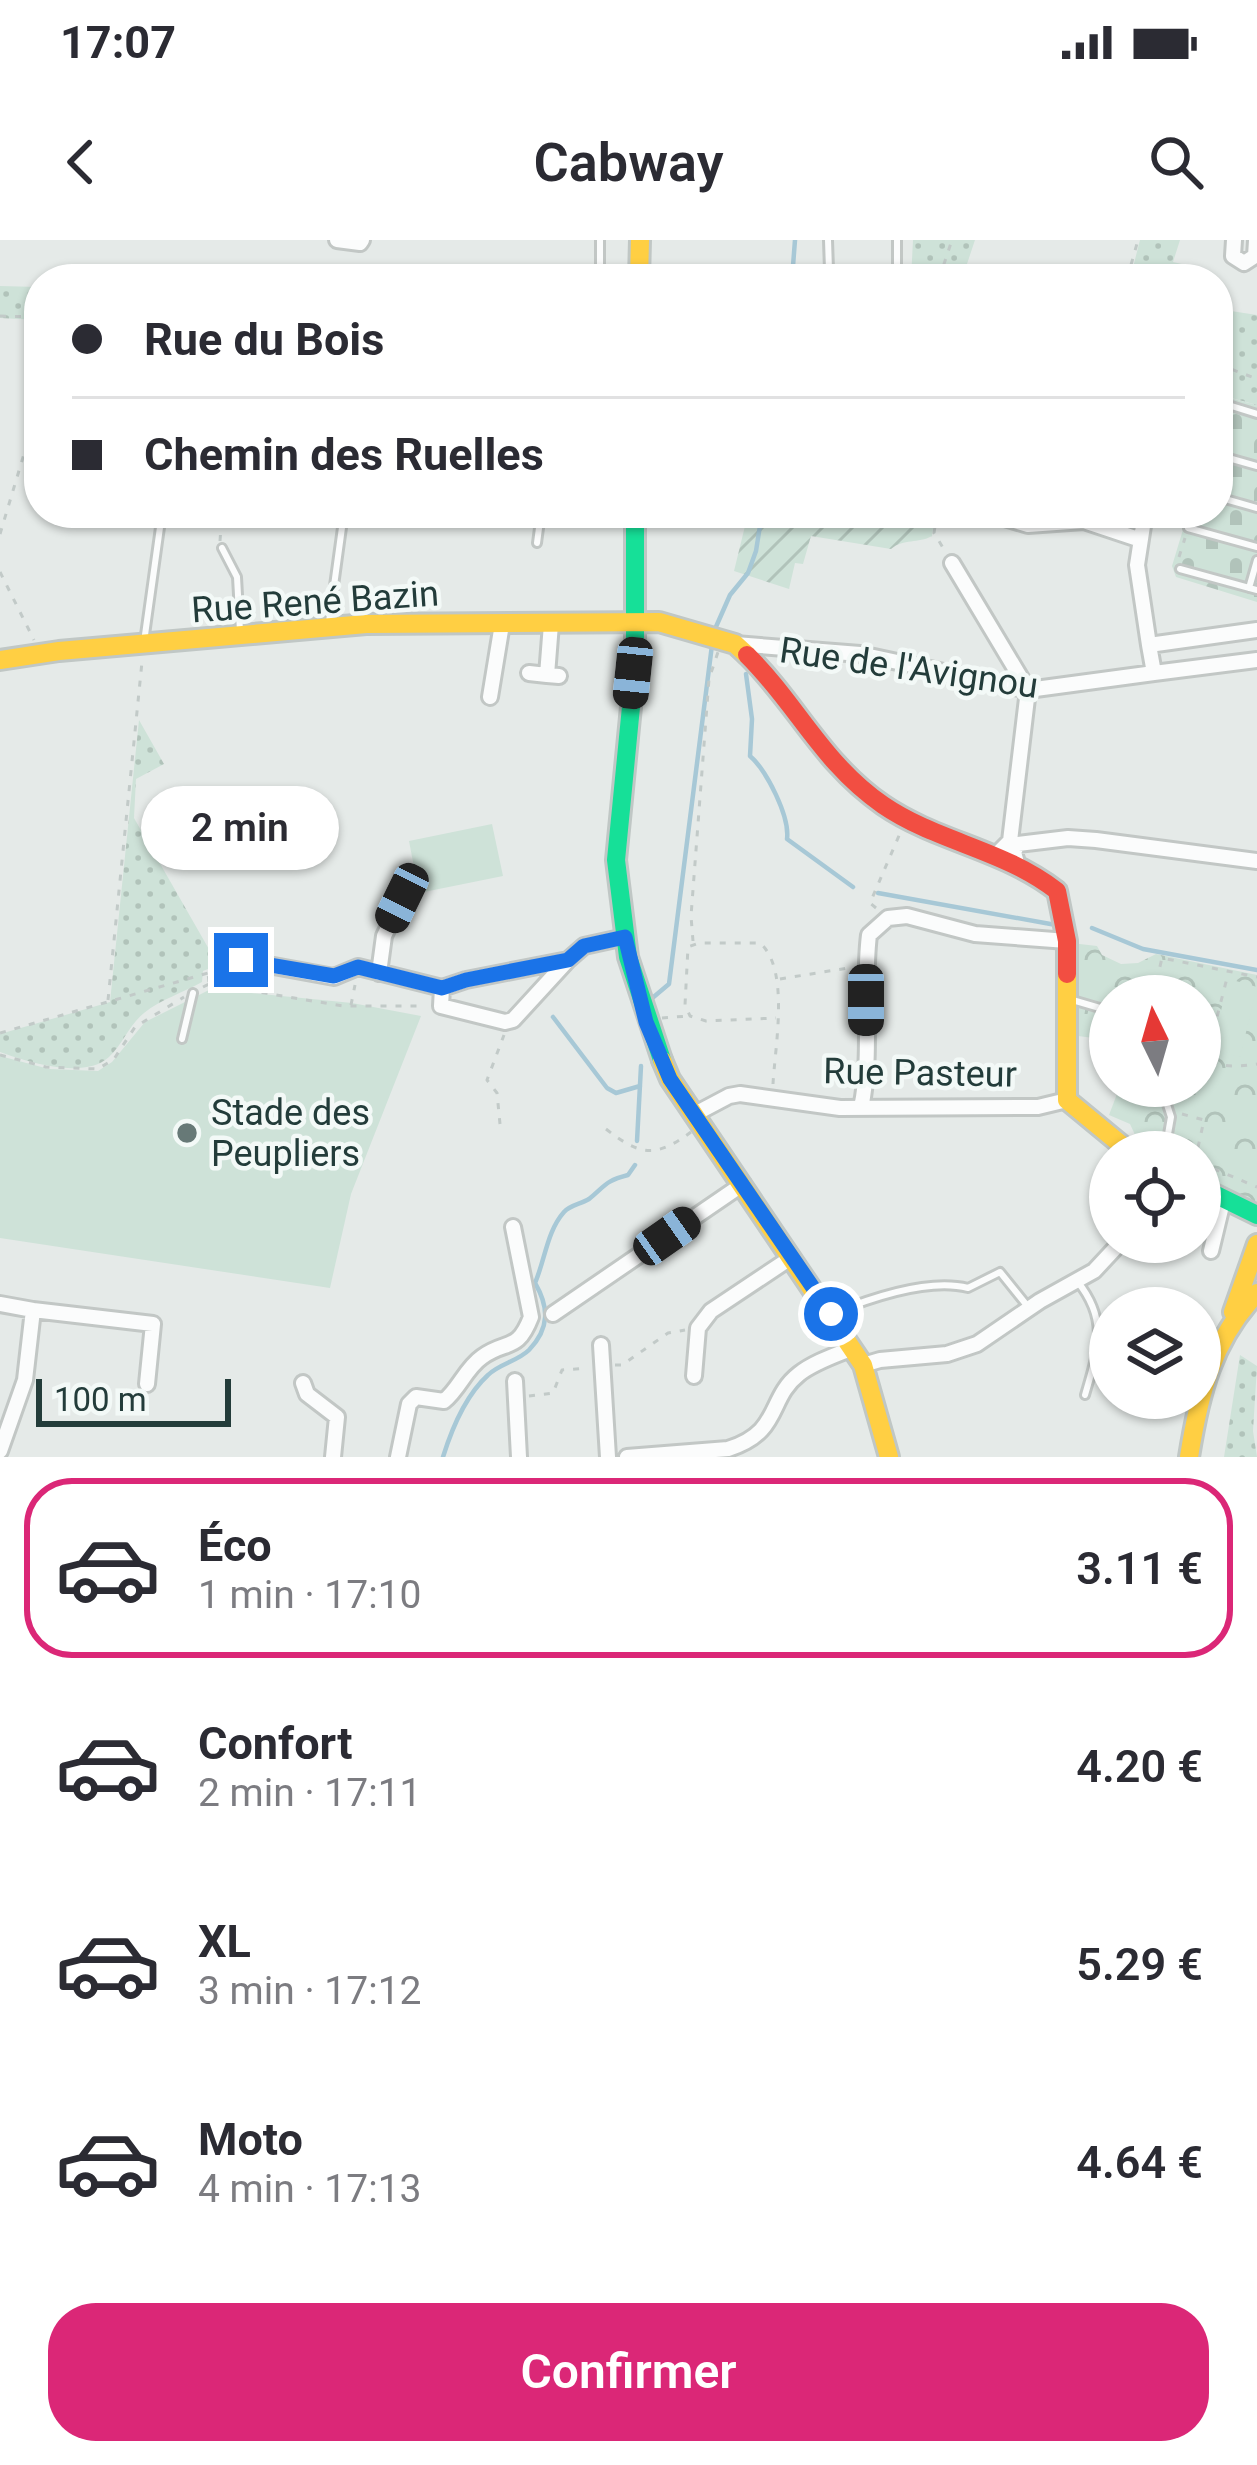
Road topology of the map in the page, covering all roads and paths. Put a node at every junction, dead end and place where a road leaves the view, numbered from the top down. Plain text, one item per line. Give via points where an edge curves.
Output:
1 (338, 240) edge
2 (362, 240) edge
3 (1234, 240) edge
4 (1254, 241) edge
5 (24, 454) edge
6 (159, 528) edge
7 (221, 528) edge
8 (342, 528) edge
9 (539, 528) edge
10 (635, 528) edge
11 (935, 528) edge
12 (1105, 528) edge
13 (1141, 528) edge
14 (1188, 528) joint
15 (0, 534) edge
16 (1138, 539) junction
17 (537, 543) dead end
18 (1257, 547) edge
19 (222, 548) joint
20 (1257, 560) edge
21 (952, 562) joint
22 (1180, 569) joint
23 (0, 572) edge
24 (1253, 589) edge
25 (635, 620) junction
26 (502, 624) junction
27 (551, 624) junction
28 (328, 629) junction
29 (1257, 630) edge
30 (240, 638) junction
31 (730, 642) junction
32 (1149, 645) junction
33 (143, 646) junction
34 (41, 653) junction
35 (0, 660) edge
36 (1257, 660) edge
37 (1154, 673) junction
38 (529, 674) dead end
39 (1028, 690) junction
40 (490, 697) dead end
41 (907, 818) junction
42 (1013, 820) junction
43 (1039, 842) junction
44 (995, 852) junction
45 (1257, 861) edge
46 (1017, 862) junction
47 (402, 898) dead end
48 (888, 918) junction
49 (625, 937) junction
50 (1066, 941) junction
51 (694, 944) junction
52 (241, 960) joint
53 (568, 960) junction
54 (866, 965) junction
55 (208, 973) junction
56 (379, 973) junction
57 (1228, 973) junction
58 (1158, 975) edge
59 (1257, 977) edge
60 (778, 980) junction
61 (209, 984) junction
62 (442, 988) junction
63 (355, 990) dead end
64 (193, 993) junction
65 (1066, 999) junction
66 (108, 1000) junction
67 (1221, 1001) edge
68 (1089, 1005) edge
69 (351, 1006) junction
70 (440, 1006) junction
71 (776, 1018) junction
72 (508, 1028) dead end
73 (0, 1033) edge
74 (182, 1039) dead end
75 (0, 1055) edge
76 (1221, 1064) edge
77 (1257, 1064) edge
78 (773, 1098) junction
79 (1066, 1100) junction
80 (1168, 1107) edge
81 (861, 1108) junction
82 (1169, 1110) junction
83 (695, 1114) junction
84 (500, 1124) dead end
85 (606, 1129) dead end
86 (1104, 1131) edge
87 (1168, 1131) edge
88 (1202, 1131) edge
89 (713, 1140) junction
90 (1221, 1172) edge
91 (742, 1184) junction
92 (1257, 1187) edge
93 (1221, 1196) edge
94 (1224, 1197) junction
95 (1221, 1209) edge
96 (1257, 1215) edge
97 (513, 1227) dead end
98 (1257, 1244) edge
99 (792, 1257) junction
100 (1101, 1263) edge
101 (1077, 1280) junction
102 (1257, 1293) edge
103 (0, 1304) edge
104 (1029, 1308) junction
105 (33, 1310) junction
106 (553, 1314) dead end
107 (831, 1314) junction
108 (1232, 1317) junction
109 (602, 1345) dead end
110 (853, 1348) junction
111 (863, 1365) junction
112 (694, 1376) dead end
113 (515, 1382) dead end
114 (303, 1383) dead end
115 (147, 1384) dead end
116 (1085, 1395) dead end
117 (0, 1451) edge
118 (333, 1457) edge
119 (398, 1457) edge
120 (519, 1457) edge
121 (608, 1457) edge
122 (627, 1457) edge
123 (889, 1457) edge
124 (1189, 1457) edge

1 - 2 street
3 - 4 street via 1233,256 1244,263 1256,256
5 - 15 path
6 - 33 lane
7 - 19 path
8 - 28 lane
9 - 17 lane
10 - 25 street
11 - 21 path
12 - 16 street
13 - 16 street
14 - 18 lane
14 - 22 path
16 - 32 street
19 - 30 lane via 237,577
20 - 24 lane
21 - 39 street
22 - 24 lane
23 - 34 path
25 - 27 street, Rue René Bazin
25 - 31 street, Rue René Bazin
25 - 49 street via 617,830
26 - 27 street, Rue René Bazin
26 - 28 street, Rue René Bazin
26 - 40 street
27 - 38 street via 553,675
28 - 30 street, Rue René Bazin
29 - 32 street
30 - 33 street, Rue René Bazin
31 - 39 street, Rue de l'Avignou via 860,654
31 - 41 street via 769,676 824,753
31 - 51 path via 716,654 709,679
32 - 37 street
33 - 34 street, Rue René Bazin
33 - 66 path
34 - 35 street, Rue René Bazin
36 - 37 street, Rue de l'Avignou
37 - 39 street, Rue de l'Avignou
39 - 42 street
41 - 44 street
41 - 48 path via 870,903
42 - 43 street
42 - 44 street via 1006,849
43 - 45 street via 1096,840
43 - 46 street via 1018,844
44 - 46 street
46 - 50 street via 1057,891
47 - 56 street via 384,935
48 - 50 street
48 - 54 street via 869,934
49 - 53 street via 584,946
49 - 83 street via 656,1049
50 - 65 street
51 - 60 path via 760,943
51 - 71 path via 685,954 690,1016
52 - 55 path
52 - 56 street via 334,976 358,967
53 - 62 street
53 - 70 street via 513,1021
54 - 60 path
54 - 81 street
55 - 61 path
55 - 66 path
56 - 62 street
57 - 58 path via 1162,958
57 - 59 path
57 - 67 path
60 - 71 path
61 - 64 path
61 - 69 path
62 - 70 street
63 - 69 path
64 - 74 lane
64 - 75 path via 136,1027 98,1069
65 - 68 lane
65 - 79 street
66 - 73 path
69 - 70 path
71 - 78 path
72 - 84 path via 487,1080
76 - 77 path
78 - 81 street, Rue Pasteur
78 - 83 street, Rue Pasteur via 729,1096
79 - 81 street, Rue Pasteur
79 - 86 street, Rue Pasteur
80 - 82 lane
82 - 87 lane
82 - 88 path via 1204,1120
83 - 89 street
85 - 89 path via 631,1149 658,1150 696,1128 708,1144
89 - 91 street
90 - 92 path
91 - 99 street
91 - 106 street
93 - 94 street
94 - 95 street
94 - 96 street
97 - 119 street via 531,1317 526,1329 517,1344 483,1356 444,1401 416,1396
98 - 108 street
99 - 107 street
99 - 112 street via 711,1311 698,1328
100 - 101 street
101 - 104 street
101 - 116 lane via 1099,1318
102 - 108 street
103 - 105 street
104 - 107 lane via 1000,1272 968,1288 896,1290
104 - 111 street via 977,1344
105 - 115 street via 153,1324
105 - 117 street via 25,1380
107 - 110 street
108 - 124 street via 1207,1368
109 - 121 street
110 - 111 street
110 - 122 street via 796,1376 764,1430 744,1444
111 - 123 street
113 - 120 street
114 - 118 street via 337,1418

